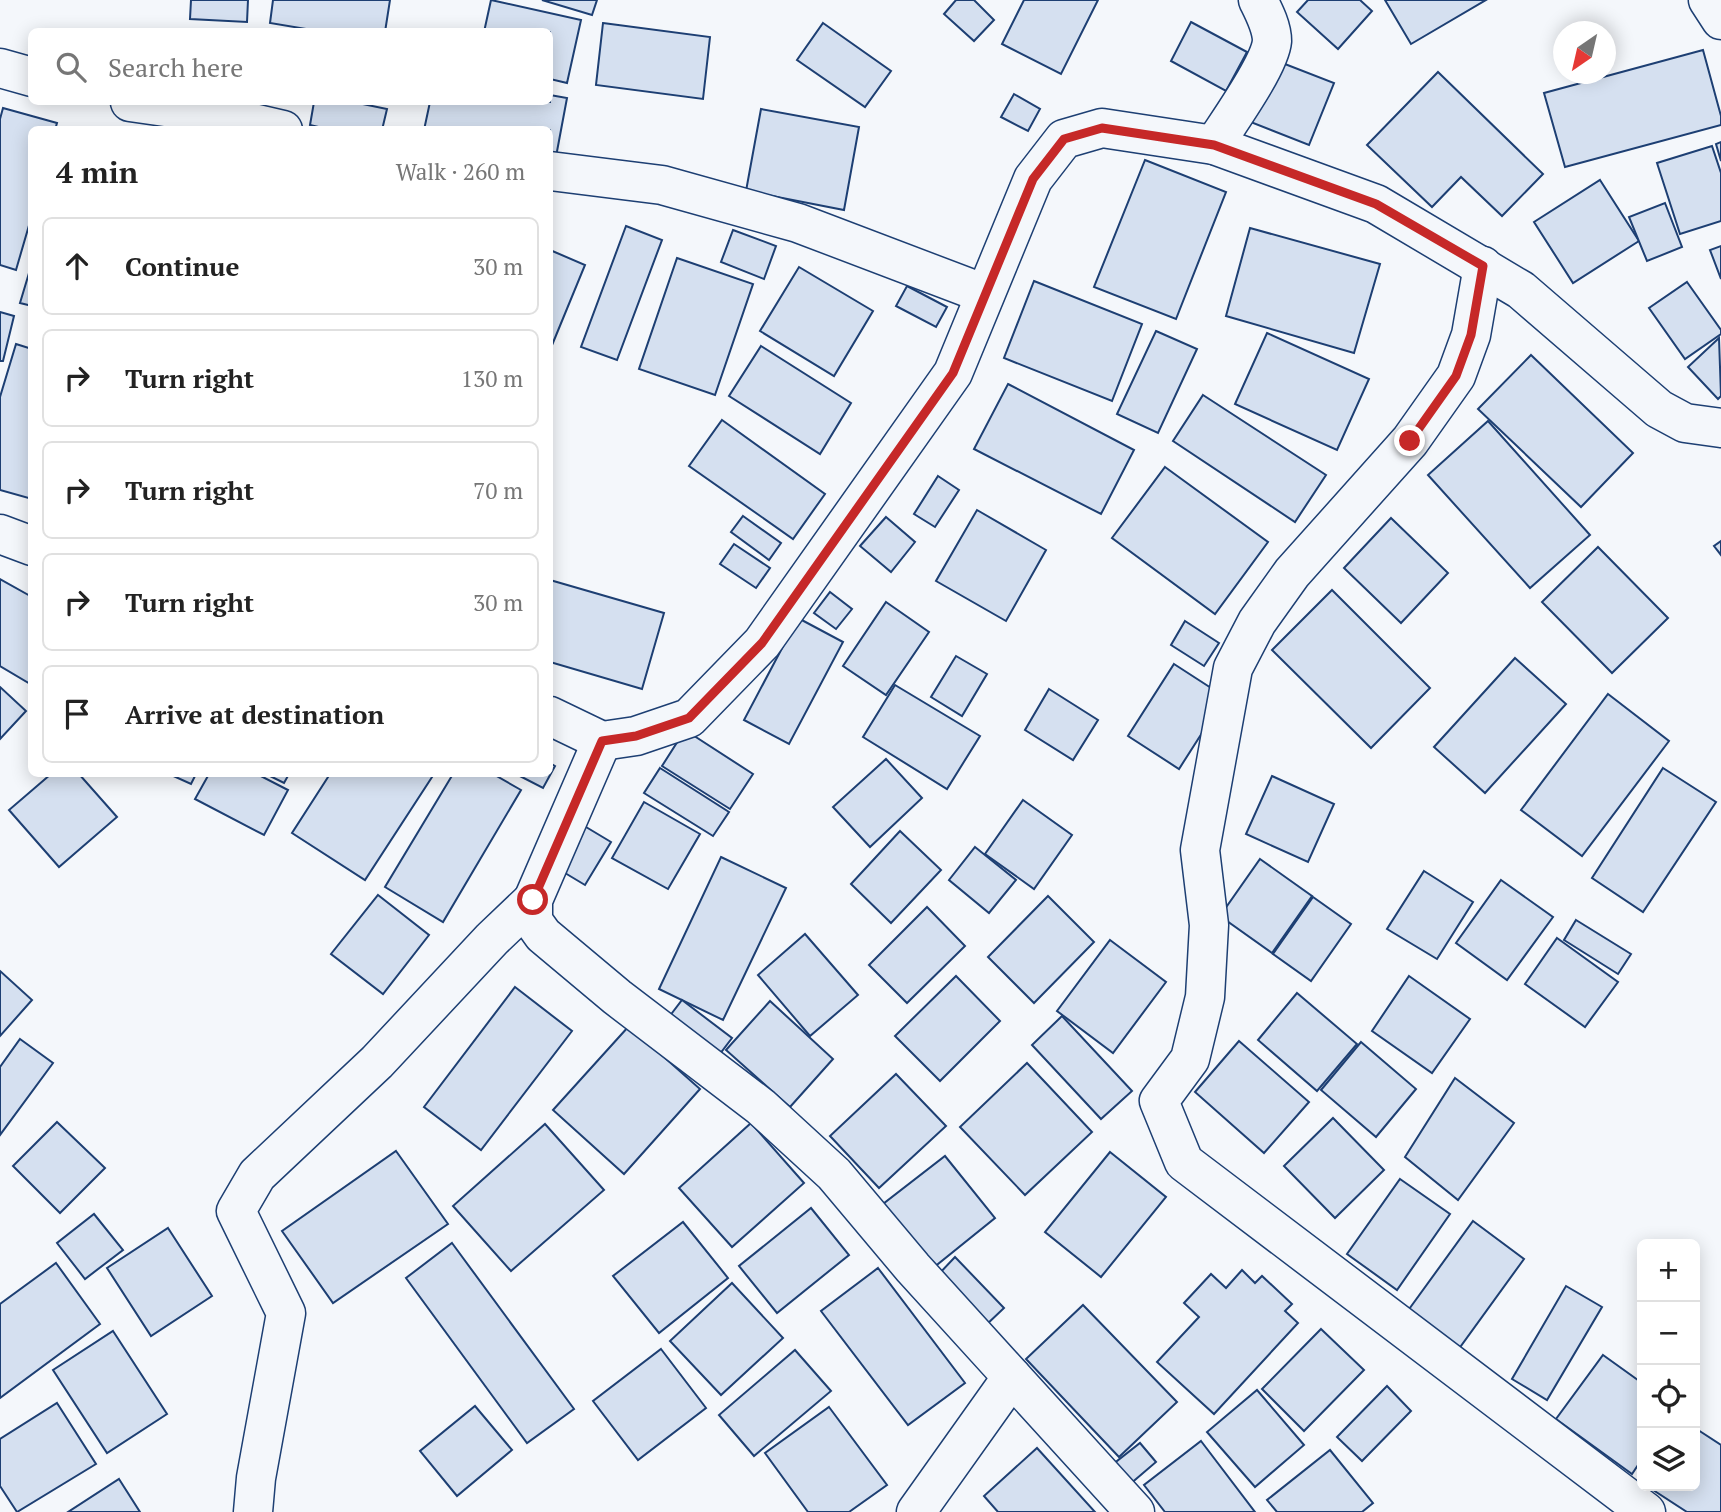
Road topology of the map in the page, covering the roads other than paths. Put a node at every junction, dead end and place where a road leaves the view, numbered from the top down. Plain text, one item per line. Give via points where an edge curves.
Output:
1 (1258, 0) edge
2 (1708, 0) edge
3 (1721, 20) edge
4 (0, 68) edge
5 (28, 76) edge
6 (151, 105) edge
7 (266, 126) edge
8 (1214, 145) junction
9 (553, 171) edge
10 (1483, 266) junction
11 (985, 294) junction
12 (1721, 428) edge
13 (0, 534) edge
14 (28, 545) edge
15 (553, 717) edge
16 (602, 741) junction
17 (533, 900) junction
18 (1012, 1377) junction
19 (253, 1512) edge
20 (916, 1512) edge
21 (1135, 1512) edge
22 (1646, 1512) edge

1 - 8 street via 1272,41 1259,75
2 - 3 street
4 - 5 street
6 - 7 street
8 - 10 street via 1376,204
8 - 11 street via 1102,128 1064,139 1033,179
9 - 11 street via 662,185 798,223
10 - 12 street via 1521,290 1658,409 1685,423
10 - 22 street via 1471,335 1456,376 1410,441 1292,573 1256,622 1233,668 1200,850 1209,925 1205,997 1190,1059 1159,1101 1184,1162
11 - 16 street via 953,373 762,643 689,718 636,736
13 - 14 street
15 - 16 street
16 - 17 street
17 - 18 street via 533,920 543,935 761,1107 834,1174
17 - 19 street via 377,1062 257,1175 236,1211 286,1312
18 - 20 street
18 - 21 street

